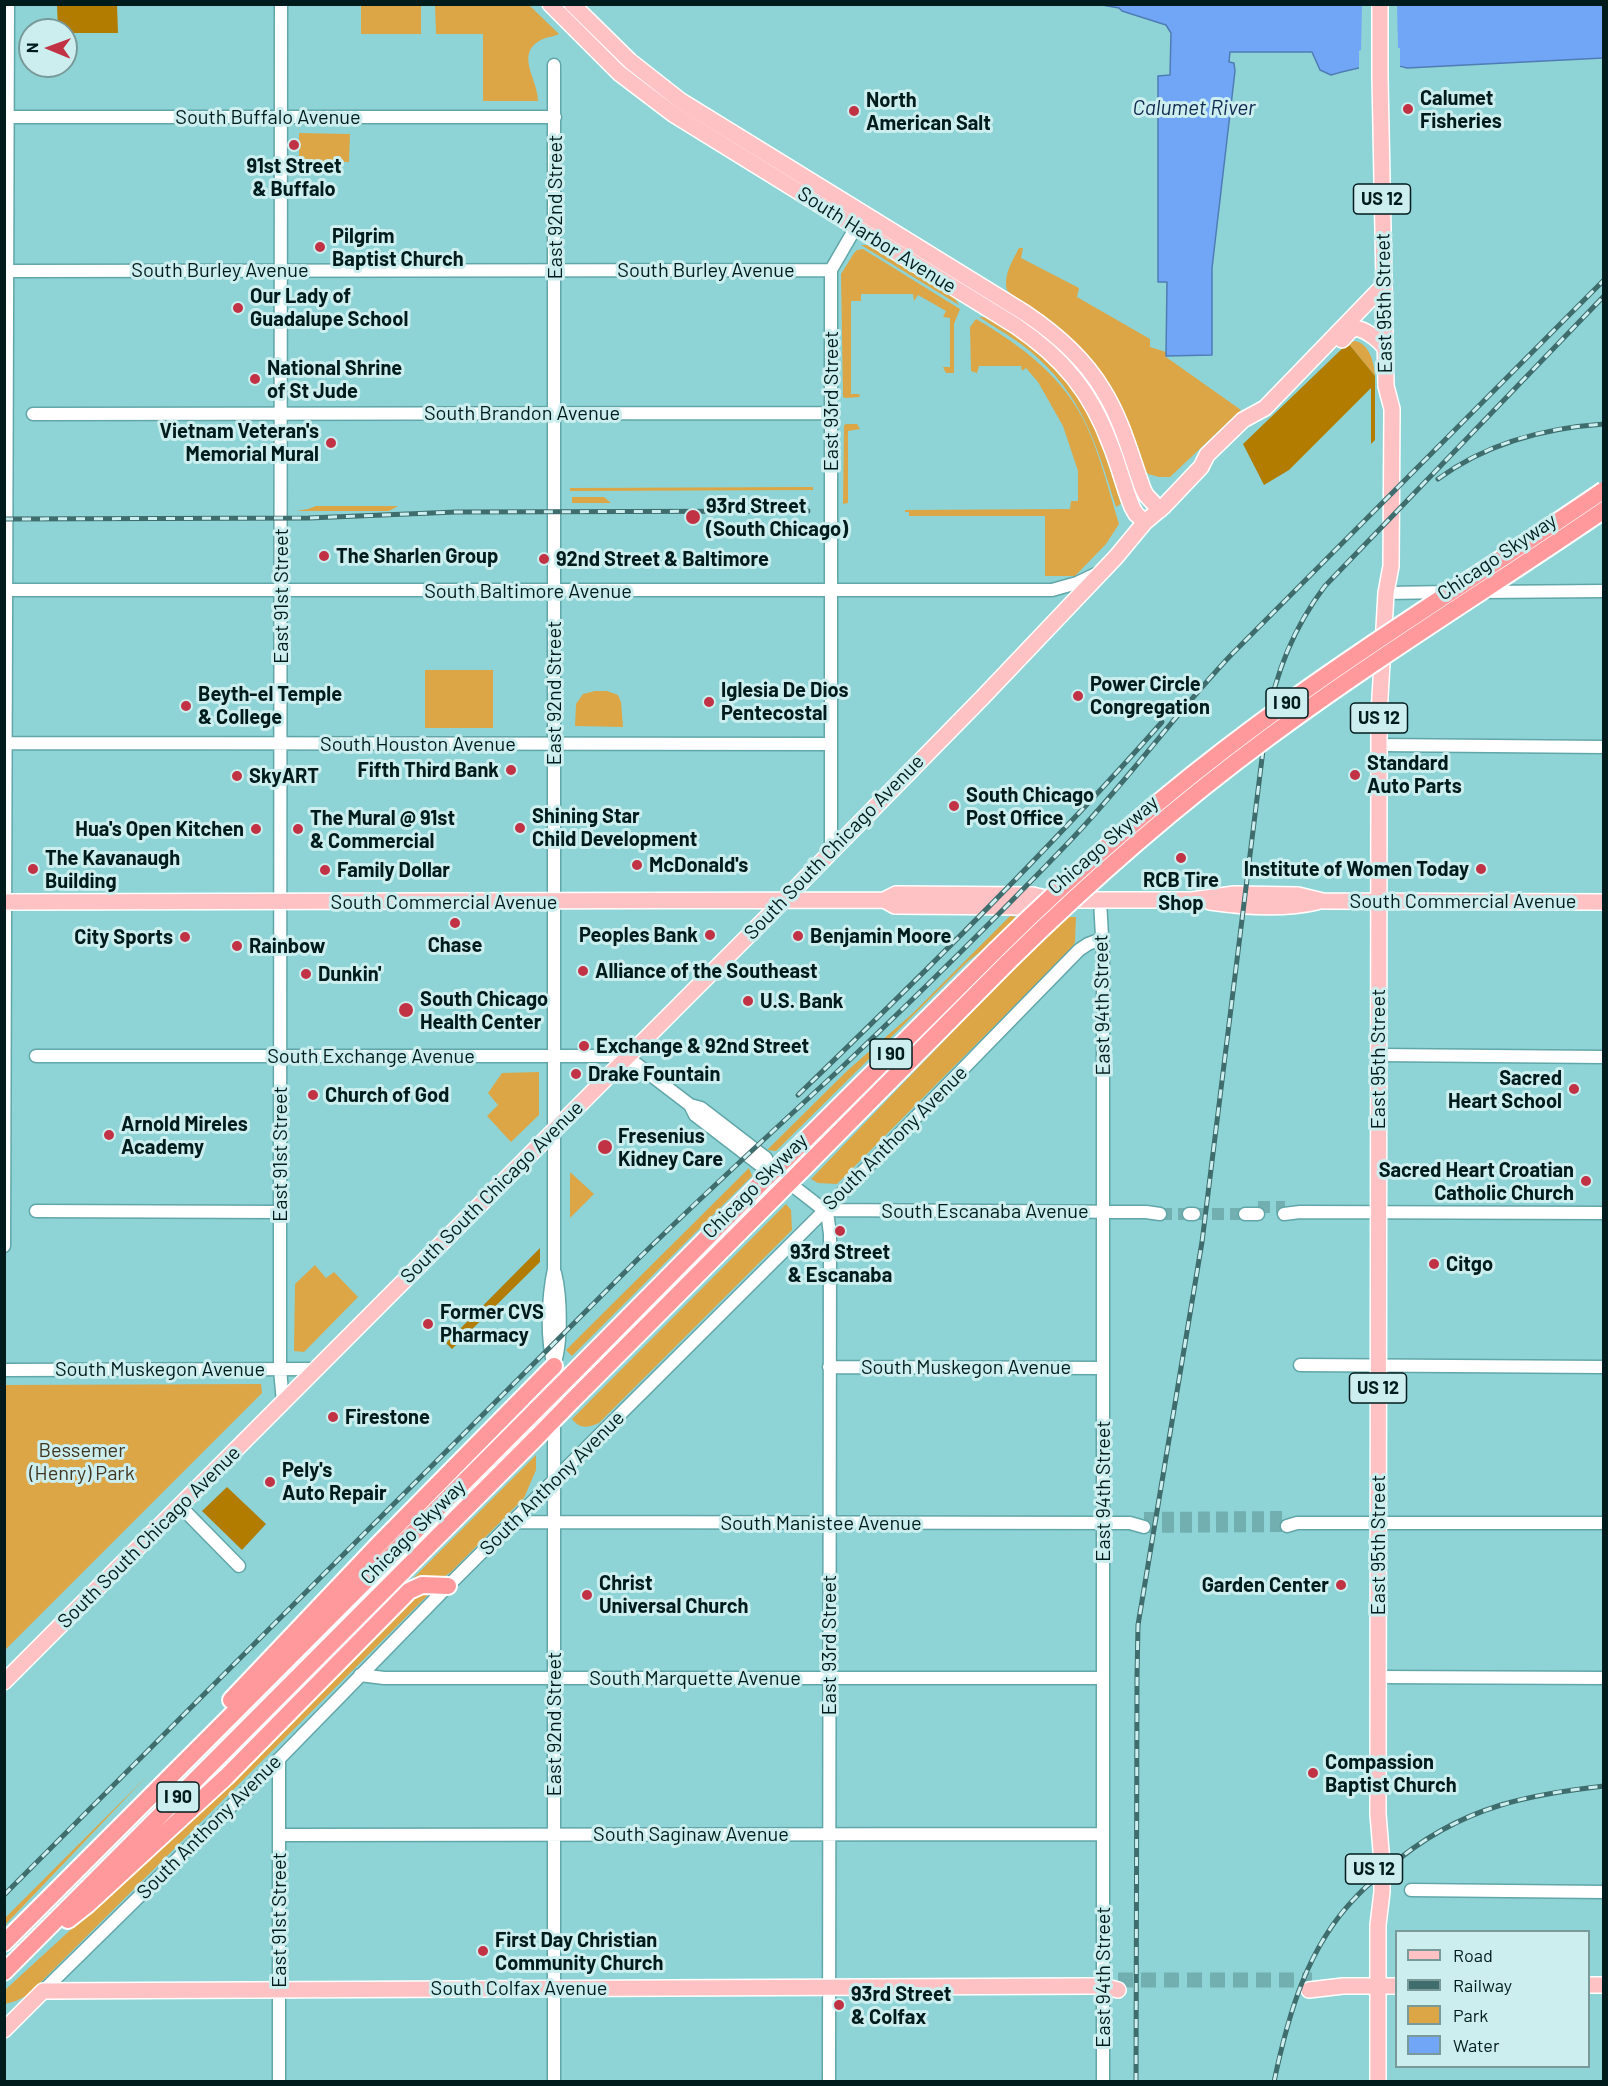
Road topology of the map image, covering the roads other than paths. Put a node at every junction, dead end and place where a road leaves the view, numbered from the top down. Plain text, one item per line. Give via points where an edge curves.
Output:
1 (8, 4) edge
2 (281, 4) edge
3 (550, 4) edge
4 (572, 4) edge
5 (1380, 4) edge
6 (554, 65) dead end
7 (6, 117) edge
8 (281, 117) junction
9 (531, 117) joint
10 (555, 117) junction
11 (860, 220) junction
12 (282, 270) junction
13 (555, 270) junction
14 (831, 270) junction
15 (6, 271) edge
16 (1384, 285) junction
17 (1385, 349) junction
18 (1260, 411) junction
19 (282, 413) junction
20 (555, 413) junction
21 (831, 413) junction
22 (33, 414) dead end
23 (6, 415) edge
24 (1604, 490) edge
25 (1160, 510) junction
26 (1604, 510) edge
27 (1145, 522) junction
28 (1102, 572) junction
29 (5, 590) edge
30 (281, 590) junction
31 (831, 590) junction
32 (1052, 590) junction
33 (554, 591) junction
34 (1604, 591) edge
35 (1386, 593) junction
36 (1065, 610) junction
37 (5, 743) edge
38 (281, 743) junction
39 (554, 744) junction
40 (831, 744) junction
41 (1379, 745) junction
42 (1604, 747) edge
43 (831, 850) junction
44 (784, 900) junction
45 (1100, 900) junction
46 (1378, 901) junction
47 (5, 902) edge
48 (280, 902) junction
49 (554, 902) junction
50 (1604, 902) edge
51 (1101, 939) junction
52 (1002, 956) junction
53 (1379, 1054) junction
54 (5, 1056) edge
55 (36, 1056) dead end
56 (281, 1056) junction
57 (555, 1056) junction
58 (626, 1056) junction
59 (1604, 1057) edge
60 (554, 1130) junction
61 (824, 1210) junction
62 (1160, 1210) tunnel mouth
63 (1285, 1210) tunnel mouth
64 (1103, 1211) junction
65 (5, 1212) edge
66 (36, 1212) dead end
67 (280, 1212) junction
68 (1379, 1212) junction
69 (1604, 1213) edge
70 (4, 1246) edge
71 (1300, 1365) dead end
72 (1378, 1365) junction
73 (554, 1366) junction
74 (830, 1367) junction
75 (1604, 1367) edge
76 (1103, 1368) junction
77 (280, 1369) junction
78 (316, 1369) junction
79 (4, 1370) edge
80 (283, 1403) junction
81 (554, 1481) junction
82 (180, 1506) junction
83 (513, 1522) junction
84 (1144, 1522) tunnel mouth
85 (1290, 1522) tunnel mouth
86 (1378, 1522) junction
87 (554, 1523) junction
88 (829, 1523) junction
89 (1103, 1523) junction
90 (1604, 1523) edge
91 (239, 1566) dead end
92 (448, 1586) junction
93 (360, 1675) junction
94 (1378, 1677) junction
95 (554, 1678) junction
96 (829, 1678) junction
97 (1103, 1678) junction
98 (1604, 1678) edge
99 (4, 1682) edge
100 (279, 1759) junction
101 (127, 1820) junction
102 (829, 1834) junction
103 (1103, 1834) junction
104 (279, 1835) junction
105 (554, 1835) junction
106 (1411, 1890) dead end
107 (1604, 1892) edge
108 (4, 1943) edge
109 (23, 1952) junction
110 (4, 1972) edge
111 (1113, 1985) junction
112 (1310, 1985) tunnel mouth
113 (1378, 1986) junction
114 (1395, 1986) edge
115 (829, 1987) junction
116 (554, 1988) junction
117 (279, 1989) junction
118 (43, 1991) junction
119 (32, 2002) junction
120 (4, 2012) edge
121 (4, 2030) edge
122 (279, 2082) edge
123 (554, 2082) edge
124 (829, 2082) edge
125 (1103, 2082) edge
126 (1378, 2082) edge

1 - 7 street
2 - 8 street, East 91st Street
3 - 11 main road, South Harbor Avenue via 619,73 673,114
4 - 11 main road, South Harbor Avenue via 630,61 681,101
5 - 16 main road, East 95th Street / US 12
6 - 10 street, East 92nd Street
7 - 8 street, South Buffalo Avenue
7 - 15 street
8 - 9 street, South Buffalo Avenue
8 - 12 street, East 91st Street
9 - 10 street, East 92nd Street
10 - 13 street, East 92nd Street
11 - 14 street
11 - 25 main road, South Harbor Avenue via 1025,313 1071,349 1103,390 1143,489
11 - 27 main road, South Harbor Avenue via 1042,344 1059,360 1090,398 1132,507
12 - 13 street, South Burley Avenue
12 - 15 street, South Burley Avenue
12 - 19 street, East 91st Street
13 - 14 street, South Burley Avenue
13 - 20 street, East 92nd Street
14 - 21 street, East 93rd Street
15 - 23 street
16 - 17 main road, East 95th Street / US 12
16 - 18 main road, South South Chicago Avenue
17 - 18 main road via 1374,337 1352,329 1276,405
17 - 35 main road, East 95th Street / US 12 via 1386,386 1392,409 1392,566
18 - 25 main road, South South Chicago Avenue
19 - 20 street, South Brandon Avenue
19 - 22 street, South Brandon Avenue
19 - 30 street, East 91st Street
20 - 21 street, South Brandon Avenue
20 - 33 street, East 92nd Street
21 - 31 street, East 93rd Street
23 - 29 street
24 - 52 highway, Chicago Skyway / I 90, bridge via 1231,744 1043,905
25 - 27 main road, South South Chicago Avenue
26 - 52 highway, Chicago Skyway / I 90, bridge via 1355,676 1241,758
27 - 28 main road, South South Chicago Avenue
28 - 32 street, South Baltimore Avenue
28 - 36 main road, South South Chicago Avenue
29 - 30 street, South Baltimore Avenue
29 - 37 street
30 - 33 street, South Baltimore Avenue
30 - 38 street, East 91st Street
31 - 32 street, South Baltimore Avenue
31 - 33 street, South Baltimore Avenue
31 - 40 street, East 93rd Street
32 - 36 street
33 - 39 street, East 92nd Street
34 - 35 street
35 - 41 main road, East 95th Street / US 12
36 - 43 main road, South South Chicago Avenue
37 - 38 street, South Houston Avenue
37 - 47 street
38 - 39 street, South Houston Avenue
38 - 48 street, East 91st Street
39 - 40 street, South Houston Avenue
39 - 49 street, East 92nd Street
40 - 43 street, East 93rd Street
41 - 42 street
41 - 46 main road, East 95th Street / US 12
43 - 44 main road, South South Chicago Avenue
44 - 45 main road, South Commercial Avenue via 884,900 896,894 1033,895 1054,900
44 - 49 main road, South Commercial Avenue
44 - 58 main road, South South Chicago Avenue
45 - 46 main road, South Commercial Avenue via 1192,900 1235,906
45 - 51 street, East 94th Street
46 - 50 main road, South Commercial Avenue
46 - 53 main road, East 95th Street / US 12
47 - 48 main road, South Commercial Avenue
47 - 54 street
48 - 49 main road, South Commercial Avenue
48 - 56 street, East 91st Street
49 - 57 street, East 92nd Street
51 - 61 street, South Anthony Avenue via 1079,951
51 - 64 street, East 94th Street
52 - 101 highway, Chicago Skyway / I 90, bridge via 761,1183
52 - 109 highway, Chicago Skyway / I 90, bridge via 801,1171
53 - 59 street
53 - 68 main road, East 95th Street / US 12
54 - 65 street
55 - 56 street, South Exchange Avenue
56 - 57 street, South Exchange Avenue
56 - 67 street, East 91st Street
57 - 58 street, South Exchange Avenue
57 - 60 street, East 92nd Street
58 - 60 main road, South South Chicago Avenue
58 - 61 street via 690,1105 695,1115
60 - 73 street, East 92nd Street via 554,1269 550,1286 550,1352
60 - 78 main road, South South Chicago Avenue
61 - 64 street, South Escanaba Avenue
61 - 74 street, East 93rd Street via 830,1234
61 - 81 street, South Anthony Avenue
62 - 64 street, South Escanaba Avenue
63 - 68 street
64 - 76 street, East 94th Street
65 - 70 street
66 - 67 street
67 - 77 street, East 91st Street
68 - 69 street
68 - 72 main road, East 95th Street / US 12
71 - 72 street
72 - 75 street
72 - 86 main road, East 95th Street / US 12
73 - 81 street, East 92nd Street
73 - 101 highway via 178,1754
74 - 76 street, South Muskegon Avenue
74 - 88 street, East 93rd Street
76 - 89 street, East 94th Street
77 - 78 street, South Muskegon Avenue
77 - 79 street, South Muskegon Avenue
77 - 80 street, East 91st Street
78 - 80 main road, South South Chicago Avenue
80 - 82 main road, South South Chicago Avenue
81 - 83 street, South Anthony Avenue
81 - 87 street, East 92nd Street
82 - 91 street
82 - 99 main road, South South Chicago Avenue
83 - 87 street, South Manistee Avenue
83 - 92 street, South Anthony Avenue
84 - 89 street, South Manistee Avenue
85 - 86 street
86 - 90 street
86 - 94 main road, East 95th Street / US 12
87 - 88 street, South Manistee Avenue
87 - 95 street, East 92nd Street
88 - 89 street, South Manistee Avenue
88 - 96 street, East 93rd Street
89 - 97 street, East 94th Street
92 - 93 street, South Anthony Avenue
92 - 109 highway via 422,1585 409,1591 226,1777 87,1905
93 - 95 street, South Marquette Avenue
93 - 100 street, South Anthony Avenue
94 - 98 street
94 - 113 main road, East 95th Street / US 12 via 1374,1882
95 - 96 street, South Marquette Avenue
95 - 105 street, East 92nd Street
96 - 97 street, South Marquette Avenue
96 - 102 street, East 93rd Street
97 - 103 street, East 94th Street
100 - 104 street, East 91st Street
100 - 118 street, South Anthony Avenue
101 - 108 highway, Chicago Skyway / I 90
102 - 103 street, South Saginaw Avenue
102 - 105 street, South Saginaw Avenue
102 - 115 street, East 93rd Street
103 - 111 street, East 94th Street
104 - 105 street, South Saginaw Avenue
104 - 117 street, East 91st Street
105 - 116 street, East 92nd Street
106 - 107 street
109 - 110 highway, Chicago Skyway / I 90
111 - 115 main road, South Colfax Avenue
111 - 125 street, East 94th Street
112 - 113 main road
113 - 114 main road
113 - 126 main road, East 95th Street / US 12
115 - 116 main road, South Colfax Avenue
115 - 124 street, East 93rd Street
116 - 117 main road, South Colfax Avenue
116 - 123 street, East 92nd Street
117 - 118 main road, South Colfax Avenue
117 - 122 street, East 91st Street
118 - 119 main road, South Anthony Avenue
119 - 120 main road
119 - 121 main road, South Anthony Avenue

